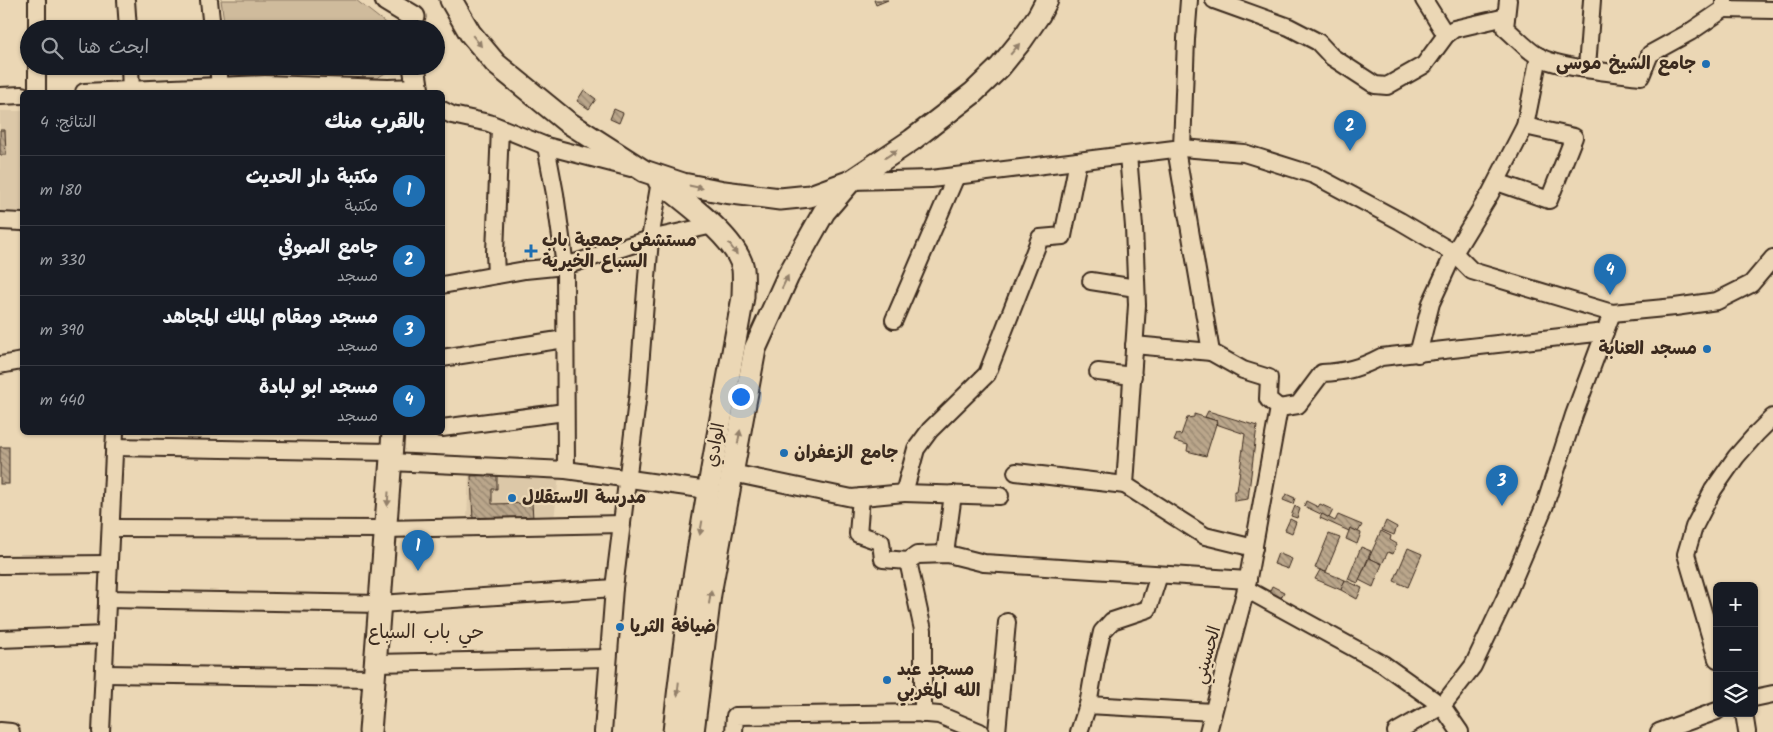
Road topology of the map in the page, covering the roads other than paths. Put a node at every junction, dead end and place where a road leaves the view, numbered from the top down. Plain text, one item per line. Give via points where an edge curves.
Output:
1 (37, 0) edge
2 (126, 0) edge
3 (208, 0) edge
4 (386, 0) edge
5 (451, 0) edge
6 (1047, 0) edge
7 (1189, 0) edge
8 (1214, 0) edge
9 (1424, 0) edge
10 (1508, 0) edge
11 (1592, 0) edge
12 (1724, 4) edge
13 (1773, 10) edge
14 (415, 15) edge
15 (1506, 16) junction
16 (37, 20) edge
17 (127, 20) edge
18 (211, 20) edge
19 (1446, 35) junction
20 (1539, 56) junction
21 (1587, 68) junction
22 (37, 75) edge
23 (130, 75) edge
24 (219, 75) edge
25 (416, 75) edge
26 (220, 86) junction
27 (38, 90) edge
28 (131, 90) edge
29 (149, 90) edge
30 (352, 90) edge
31 (418, 90) edge
32 (20, 95) edge
33 (0, 96) edge
34 (445, 112) edge
35 (1525, 126) junction
36 (500, 128) junction
37 (546, 146) junction
38 (1179, 148) junction
39 (1128, 155) junction
40 (1078, 161) junction
41 (652, 176) junction
42 (956, 176) junction
43 (851, 181) junction
44 (1497, 182) junction
45 (0, 222) edge
46 (20, 222) edge
47 (714, 225) junction
48 (650, 239) junction
49 (1454, 253) junction
50 (1773, 258) edge
51 (565, 266) junction
52 (496, 275) junction
53 (1090, 281) dead end
54 (445, 284) edge
55 (1136, 288) junction
56 (1612, 313) junction
57 (894, 320) dead end
58 (1605, 332) junction
59 (565, 339) junction
60 (1134, 345) junction
61 (1211, 352) junction
62 (1418, 354) junction
63 (445, 358) edge
64 (20, 361) edge
65 (0, 365) edge
66 (1098, 372) dead end
67 (1133, 376) junction
68 (1279, 408) junction
69 (565, 412) junction
70 (1773, 417) edge
71 (445, 428) edge
72 (115, 440) edge
73 (391, 449) edge
74 (566, 470) junction
75 (1016, 472) dead end
76 (732, 473) junction
77 (628, 477) junction
78 (1125, 485) junction
79 (708, 490) junction
80 (904, 492) junction
81 (953, 494) junction
82 (1000, 496) dead end
83 (861, 497) junction
84 (622, 524) junction
85 (111, 528) junction
86 (385, 529) junction
87 (1254, 548) junction
88 (945, 554) junction
89 (908, 561) junction
90 (109, 564) junction
91 (0, 565) edge
92 (1159, 575) junction
93 (1247, 585) junction
94 (614, 588) junction
95 (107, 600) junction
96 (380, 604) junction
97 (1007, 622) dead end
98 (106, 636) junction
99 (0, 639) edge
100 (1713, 645) edge
101 (608, 658) junction
102 (375, 670) junction
103 (104, 674) junction
104 (1773, 694) edge
105 (1758, 697) edge
106 (1088, 705) junction
107 (1442, 706) junction
108 (1213, 712) junction
109 (1713, 712) edge
110 (923, 714) junction
111 (1745, 717) edge
112 (0, 731) edge
113 (12, 732) edge
114 (101, 732) edge
115 (370, 732) edge
116 (603, 732) edge
117 (674, 732) edge
118 (693, 732) edge
119 (734, 732) edge
120 (980, 732) edge
121 (997, 732) edge
122 (1079, 732) edge
123 (1208, 732) edge
124 (1396, 732) edge
125 (1460, 732) edge
126 (1659, 732) edge
127 (1747, 732) edge

1 - 16 street
2 - 17 street
3 - 18 street
4 - 14 main road
5 -> 41 main road via 470,33 496,64 566,121
43 -> 6 main road via 973,93 1021,41
7 - 38 street
8 - 19 street via 1289,27 1318,42 1332,57 1375,85 1386,86 1424,65
9 - 19 street
10 - 15 street
11 - 21 street
12 - 13 street
12 - 21 street via 1690,32 1650,54 1641,76
15 - 19 street via 1454,29
15 - 20 street via 1505,28
20 - 21 street
20 - 35 street
22 - 27 street
23 - 28 street
24 - 26 street
25 - 31 main road
26 - 29 street
26 - 30 street via 265,84
30 - 31 street
32 - 33 street
34 - 36 street
35 - 44 street
35 - 44 street via 1574,137 1549,200
36 - 37 street
36 - 52 street
37 - 41 street
37 - 51 street
38 - 39 street
38 - 49 street via 1244,153 1314,175
38 - 61 street
39 - 40 street
39 - 55 street
40 - 42 street
40 - 80 street via 1063,236 1040,238 987,374 930,430 916,449
41 -> 43 main road via 724,192 780,199 810,196
41 - 47 main road, الوادي
41 - 48 street
42 - 43 street
42 - 57 street
76 -> 43 main road, الوادي via 755,348 788,276 824,212
44 - 49 street
45 - 46 street
47 - 48 street
47 -> 79 main road, الوادي via 736,253 743,268 744,296
48 - 51 street
48 - 77 street
49 - 56 street via 1472,272
49 - 62 street via 1431,303
50 - 56 street via 1750,284 1717,301
51 - 52 street
51 - 59 street
52 - 54 street
53 - 55 street
55 - 60 street
56 - 58 street
58 - 62 street
58 - 107 street via 1545,505 1508,592 1473,666
59 - 63 street
59 - 69 street
60 - 61 street
60 - 67 street
61 - 68 street via 1243,370 1269,378 1268,399
62 - 68 street via 1381,358 1363,367 1322,373 1298,405
64 - 65 street
66 - 67 street
67 - 78 street
68 - 87 street, الحسيني
69 - 71 street
69 - 74 street
70 - 100 street via 1736,457 1713,490 1694,527 1686,554
72 - 73 street
72 - 85 street
73 - 74 street
73 -> 86 main road
74 - 77 street
75 - 78 street
76 - 83 street via 852,498
118 -> 76 main road, الوادي via 710,594
77 - 79 street
77 - 84 street
78 - 87 street via 1205,536
79 -> 117 main road, الوادي
80 - 81 street
80 - 83 street
81 - 82 street
81 - 88 street
83 - 89 street via 858,534 881,542 883,559
84 - 86 street
84 - 94 street
85 - 86 street
85 - 90 street
86 - 96 main road
87 - 93 street, الحسيني
88 - 89 street via 917,555
88 - 92 street via 984,563
89 - 110 street via 923,630
90 - 91 street
90 - 95 street
92 - 93 street
92 - 106 street via 1148,609 1112,621 1102,632
93 - 107 street via 1383,664
93 - 108 street, الحسيني
94 - 96 street
94 - 101 street
95 - 96 street
95 - 98 street
96 - 102 main road
97 - 121 street
98 - 99 street
98 - 103 street
101 - 102 street
101 - 116 street
102 - 103 street
102 - 115 main road
103 - 114 street
104 - 105 street
106 - 108 street
106 - 122 street
107 - 124 street
107 - 125 street
108 - 123 street, الحسيني
109 - 126 street
110 - 119 street via 735,716
110 - 120 street via 940,715
111 - 127 street
112 - 113 street

